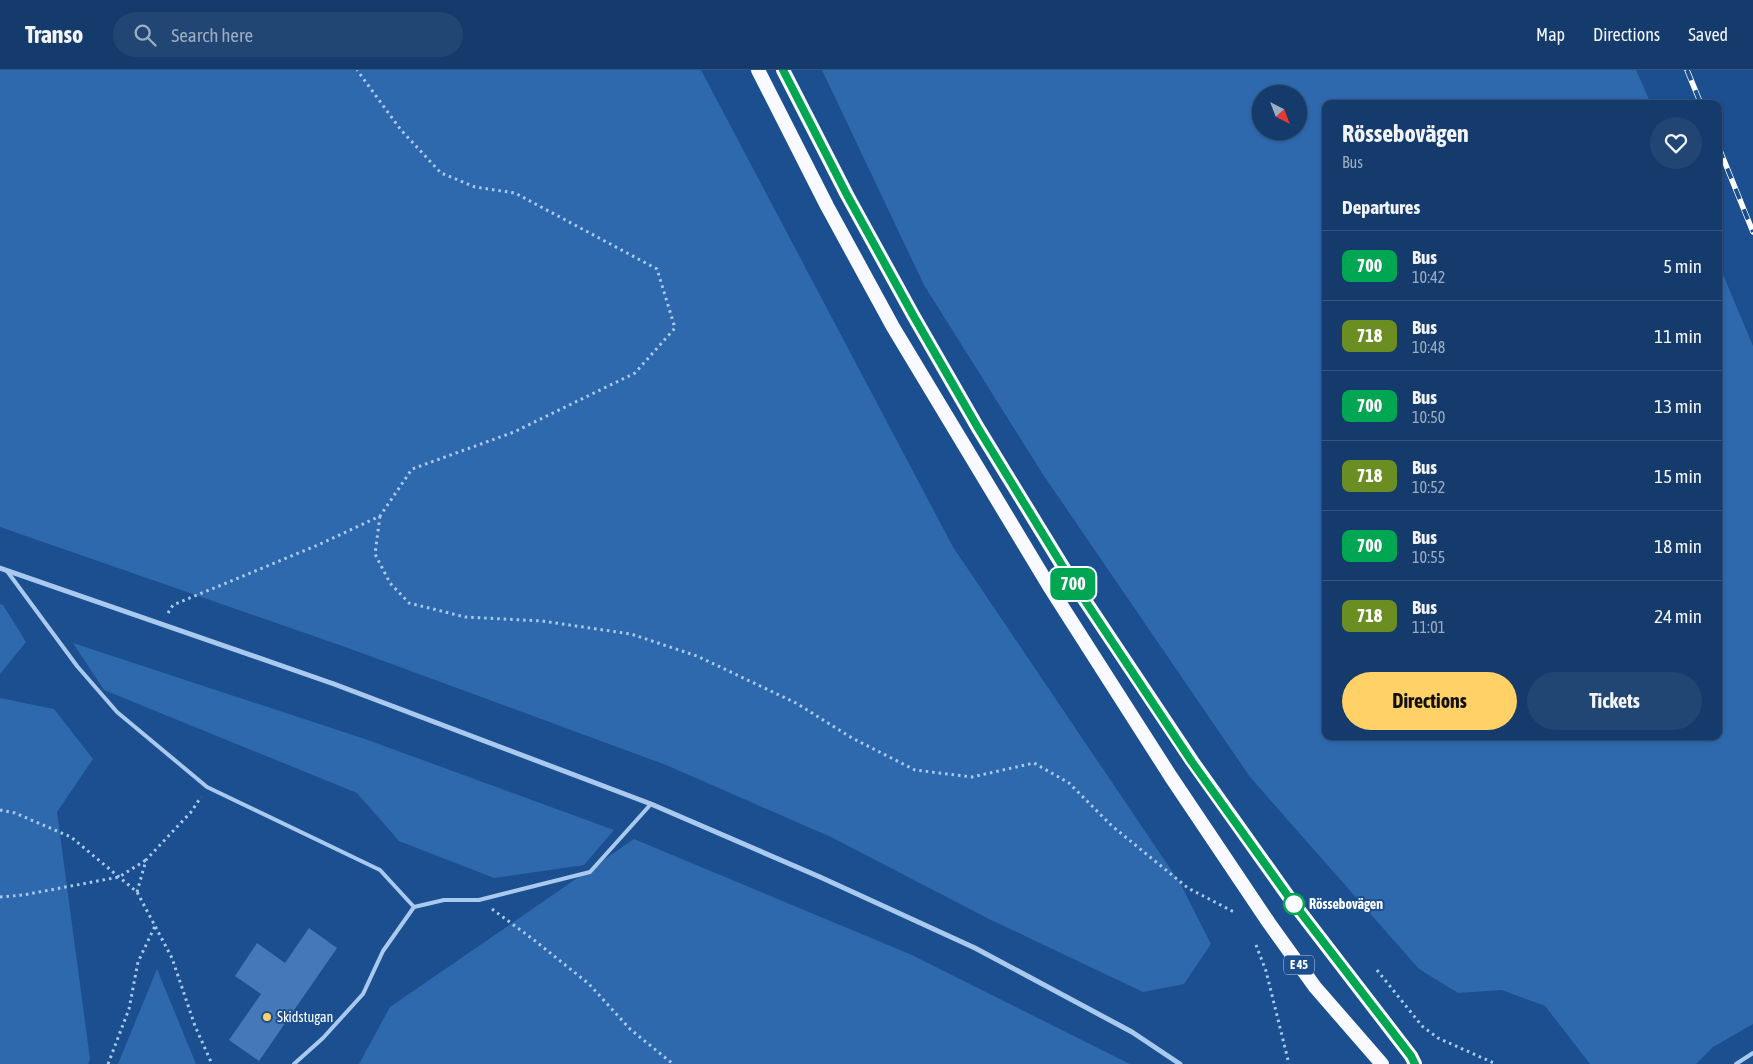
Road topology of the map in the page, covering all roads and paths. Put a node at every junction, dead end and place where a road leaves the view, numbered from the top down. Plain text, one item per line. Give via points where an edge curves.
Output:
1 (357, 70) edge
2 (758, 70) edge
3 (783, 70) edge
4 (380, 516) junction
5 (0, 568) edge
6 (7, 571) junction
7 (161, 624) junction
8 (207, 787) junction
9 (651, 804) junction
10 (0, 810) edge
11 (146, 860) junction
12 (119, 877) junction
13 (137, 892) junction
14 (0, 897) edge
15 (479, 900) junction
16 (414, 907) junction
17 (1234, 912) dead end
18 (155, 926) junction
19 (1256, 945) dead end
20 (1377, 970) dead end
21 (1753, 1053) edge
22 (108, 1064) edge
23 (212, 1064) edge
24 (294, 1064) edge
25 (673, 1064) edge
26 (1180, 1064) edge
27 (1289, 1064) edge
28 (1382, 1064) edge
29 (1415, 1064) edge
30 (1496, 1064) edge
31 (1736, 1064) edge

1 - 4 path via 401,130 441,173 474,187 515,193 657,268 675,328 635,373 514,432 412,469
2 - 28 highway, E 45 via 893,327 1049,586 1269,923 1315,987
3 - 29 highway, E 45 via 913,315 1068,575 1192,762
4 - 7 path via 173,605
4 - 17 path via 375,554 390,584 409,603 465,617 542,621 631,634 697,656 796,703 852,738 915,770 972,777 1034,763 1069,783 1112,826 1188,888
5 - 6 street
6 - 7 street
6 - 8 lane via 77,666 118,712
7 - 9 street via 334,684
8 - 11 path via 191,812
8 - 16 lane via 380,870
9 - 15 lane via 590,872
9 - 26 street via 974,948 1132,1032
10 - 12 path via 15,813 71,837
11 - 12 path
11 - 13 path
12 - 13 path
12 - 14 path
13 - 18 path
15 - 16 lane via 444,900
15 - 25 path via 588,984 630,1030
16 - 24 lane via 384,950 363,994
18 - 22 path via 138,962 129,1009
18 - 23 path via 172,958
19 - 27 path via 1266,971
20 - 30 path via 1422,1026 1438,1038
21 - 31 lane

